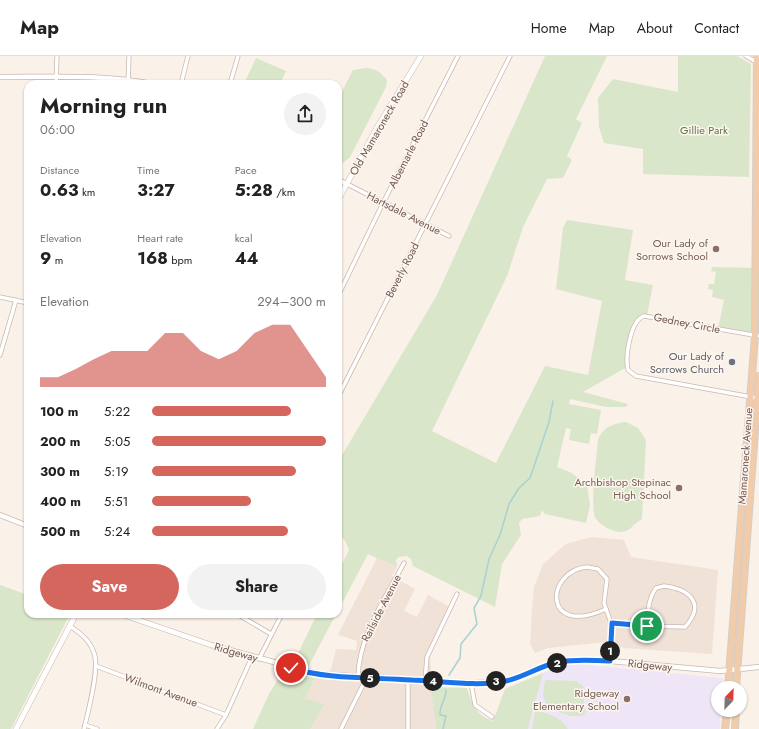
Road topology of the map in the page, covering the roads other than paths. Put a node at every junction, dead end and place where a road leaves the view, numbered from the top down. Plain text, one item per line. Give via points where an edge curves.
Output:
1 (57, 56) edge
2 (129, 56) edge
3 (188, 56) edge
4 (238, 56) edge
5 (421, 56) edge
6 (458, 56) edge
7 (510, 56) edge
8 (746, 56) edge
9 (758, 61) edge
10 (0, 77) edge
11 (56, 77) junction
12 (99, 80) edge
13 (128, 80) edge
14 (182, 80) edge
15 (231, 80) edge
16 (342, 182) edge
17 (347, 184) junction
18 (342, 193) edge
19 (383, 203) junction
20 (425, 224) junction
21 (449, 236) dead end
22 (342, 288) edge
23 (0, 298) edge
24 (16, 300) junction
25 (24, 301) edge
26 (757, 336) edge
27 (0, 355) edge
28 (759, 376) edge
29 (342, 389) edge
30 (749, 397) junction
31 (757, 398) junction
32 (747, 437) junction
33 (755, 437) junction
34 (744, 474) junction
35 (752, 475) junction
36 (0, 515) edge
37 (24, 524) edge
38 (740, 540) junction
39 (748, 541) junction
40 (404, 562) dead end
41 (457, 594) dead end
42 (606, 609) junction
43 (74, 618) edge
44 (133, 618) edge
45 (244, 618) edge
46 (280, 618) edge
47 (612, 623) junction
48 (70, 626) junction
49 (647, 626) junction
50 (271, 634) junction
51 (252, 657) junction
52 (259, 659) junction
53 (610, 661) junction
54 (96, 666) junction
55 (759, 667) edge
56 (729, 670) junction
57 (737, 670) junction
58 (358, 677) junction
59 (365, 677) junction
60 (408, 679) junction
61 (424, 680) junction
62 (728, 681) edge
63 (736, 681) edge
64 (471, 683) junction
65 (226, 715) junction
66 (492, 717) dead end
67 (726, 717) edge
68 (736, 717) edge
69 (84, 727) edge
70 (16, 729) edge
71 (97, 729) edge
72 (217, 729) edge
73 (341, 729) edge
74 (408, 729) edge
75 (725, 729) edge
76 (735, 729) edge

1 - 11 street
2 - 13 street
3 - 14 street
4 - 15 street
5 - 17 main road, Old Mamaroneck Road via 378,126
6 - 19 street, Albemarle Road
7 - 20 street, Beverly Road
8 - 9 street
9 - 26 main road, Mamaroneck Avenue
10 - 11 street
11 - 12 street
16 - 17 street, Hartsdale Avenue
17 - 18 main road, Old Mamaroneck Road
17 - 19 street, Hartsdale Avenue
19 - 20 street, Hartsdale Avenue
19 - 22 street, Albemarle Road
20 - 21 street, Hartsdale Avenue
20 - 29 street, Beverly Road
23 - 24 street
24 - 25 street
24 - 27 street
26 - 30 main road, Mamaroneck Avenue
26 - 30 street, Gedney Circle via 644,316 634,325 627,359 628,370 636,376
28 - 31 main road, Mamaroneck Avenue
30 - 31 street, Gedney Circle
30 - 32 main road, Mamaroneck Avenue
31 - 33 main road, Mamaroneck Avenue
32 - 33 street
32 - 34 main road, Mamaroneck Avenue
33 - 35 main road, Mamaroneck Avenue
34 - 35 street
34 - 38 main road, Mamaroneck Avenue
35 - 39 main road, Mamaroneck Avenue
36 - 37 street
38 - 39 street
38 - 56 main road, Mamaroneck Avenue
39 - 57 main road, Mamaroneck Avenue
40 - 58 street, Railside Avenue via 366,635 360,651
41 - 61 street via 427,657
42 - 42 street via 591,616 564,613 556,604 559,586 578,568 598,569 605,575 607,582 604,603
42 - 47 street
43 - 48 main road
44 - 51 street, Ridgeway
45 - 50 street
46 - 50 street
47 - 49 street
47 - 53 street
48 - 54 street via 90,644 95,653
48 - 70 main road
49 - 49 street via 685,627 691,620 695,606 692,598 675,587 656,588 648,607
50 - 52 street
51 - 52 street, Ridgeway
51 - 65 street
52 - 58 street, Ridgeway via 318,674
53 - 56 street, Ridgeway via 694,670
53 - 64 street, Ridgeway via 557,662 507,680
54 - 65 street, Wilmont Avenue
54 - 69 street
55 - 57 street, Ridgeway
56 - 57 street, Ridgeway
56 - 62 main road, Mamaroneck Avenue
57 - 63 main road, Mamaroneck Avenue
58 - 59 street, Ridgeway
59 - 60 street, Ridgeway
59 - 73 street
60 - 61 street, Ridgeway
60 - 74 street
61 - 64 street, Ridgeway
64 - 66 street via 475,705
65 - 72 street
67 - 75 main road
68 - 76 main road
69 - 71 street

